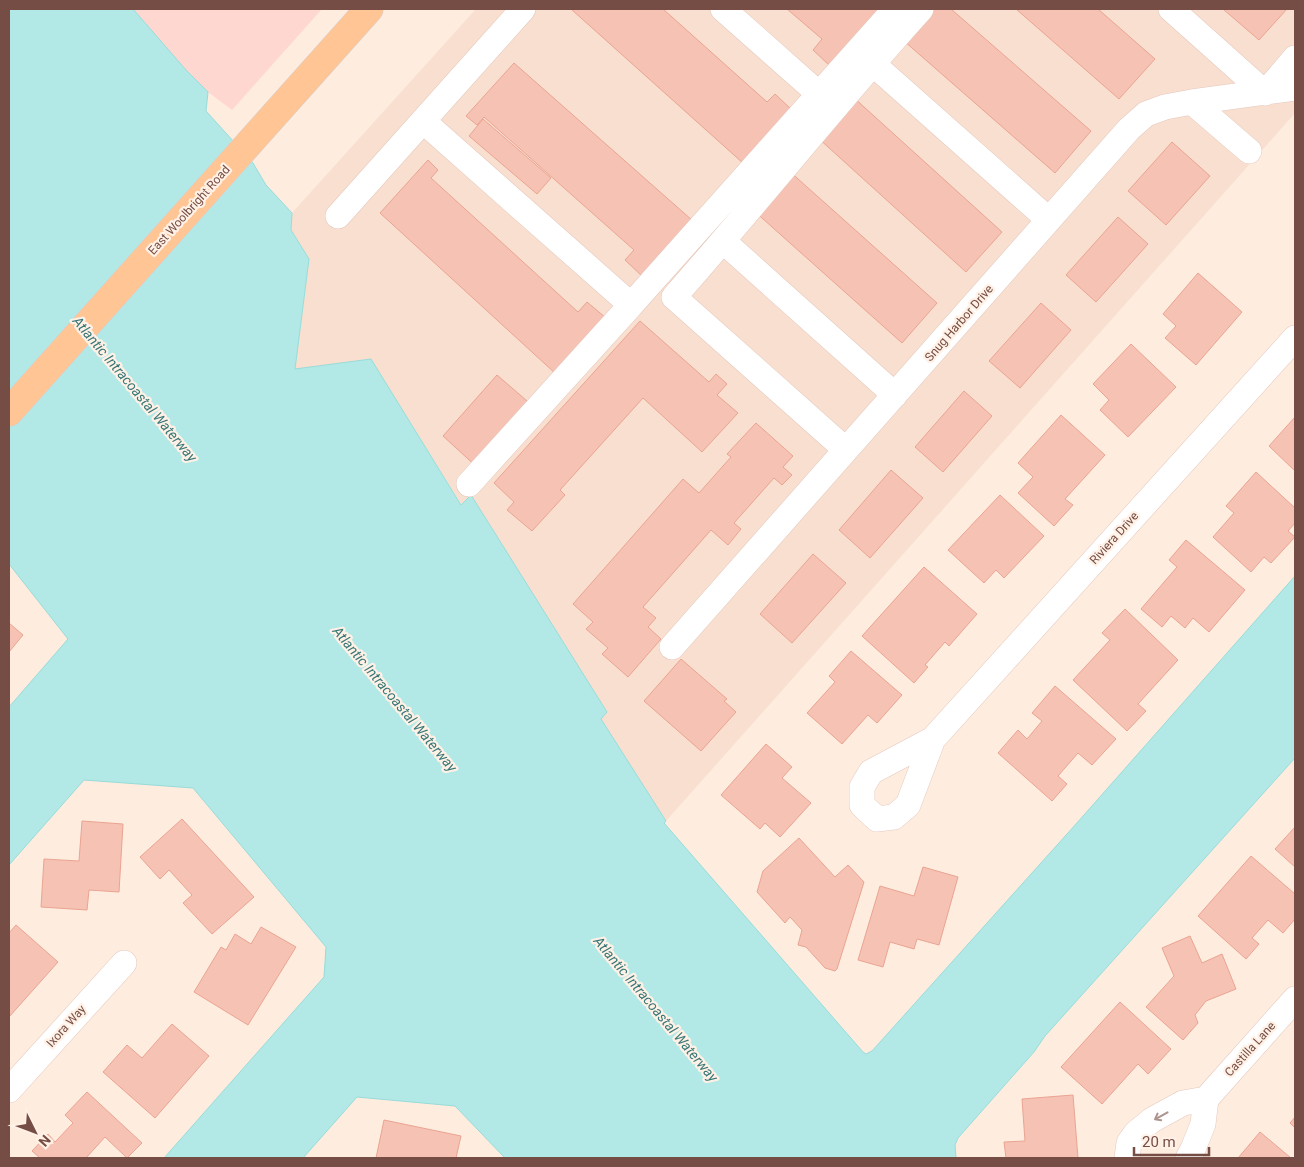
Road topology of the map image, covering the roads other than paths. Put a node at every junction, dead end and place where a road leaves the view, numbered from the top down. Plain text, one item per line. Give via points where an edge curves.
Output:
1 (369, 9) edge
2 (523, 9) edge
3 (723, 9) edge
4 (895, 9) edge
5 (921, 9) edge
6 (1171, 9) edge
7 (1295, 58) edge
8 (872, 63) junction
9 (1295, 88) edge
10 (1265, 93) junction
11 (819, 94) junction
12 (1192, 102) junction
13 (423, 121) junction
14 (1248, 151) dead end
15 (338, 216) dead end
16 (1049, 220) junction
17 (723, 241) junction
18 (631, 305) junction
19 (1295, 338) edge
20 (895, 395) junction
21 (9, 412) edge
22 (846, 450) junction
23 (469, 484) dead end
24 (672, 647) dead end
25 (933, 739) dead end
26 (124, 962) dead end
27 (1295, 999) edge
28 (9, 1090) edge
29 (1206, 1099) junction
30 (1127, 1158) edge
31 (1188, 1158) edge

1 - 21 main road, East Woolbright Road
2 - 13 street
3 - 11 street
4 - 11 street
5 - 8 street
6 - 10 street
7 - 10 street
8 - 16 street
8 - 17 street
9 - 10 street, Snug Harbor Drive
10 - 12 street, Snug Harbor Drive
11 - 18 street
12 - 14 street
12 - 16 street, Snug Harbor Drive via 1146,114
13 - 15 street
13 - 18 street
16 - 20 street, Snug Harbor Drive
17 - 20 street
17 - 22 street via 674,297
18 - 23 street
19 - 25 street, Riviera Drive
20 - 22 street, Snug Harbor Drive
22 - 24 street, Snug Harbor Drive
26 - 28 street, Ixora Way
27 - 29 street, Castilla Lane
29 -> 30 street via 1182,1104 1152,1120 1136,1133 1129,1144
29 - 31 street via 1203,1124

